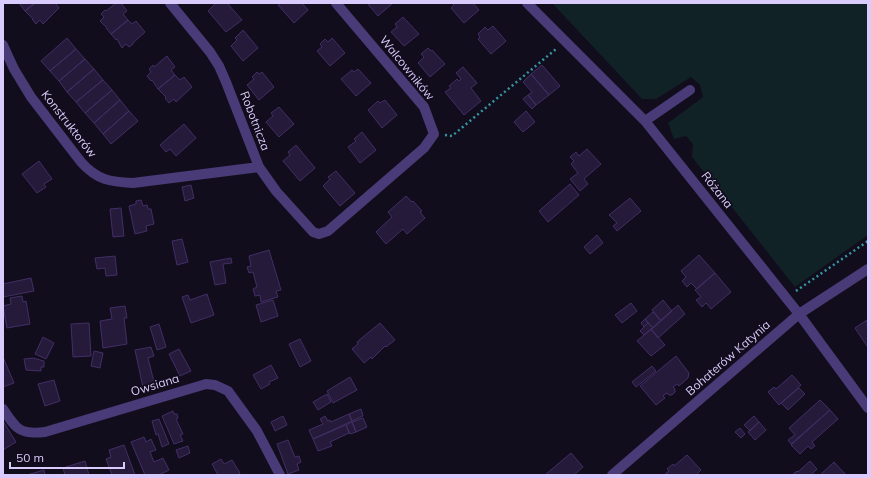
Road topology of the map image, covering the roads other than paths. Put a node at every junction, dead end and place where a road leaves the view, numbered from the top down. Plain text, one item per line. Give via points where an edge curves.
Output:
1 (170, 3) edge
2 (336, 3) edge
3 (527, 3) edge
4 (3, 44) edge
5 (690, 90) dead end
6 (645, 121) junction
7 (259, 166) junction
8 (328, 231) joint
9 (868, 269) edge
10 (799, 314) junction
11 (868, 408) edge
12 (3, 409) edge
13 (280, 475) edge
14 (612, 475) edge

1 - 7 street, Robotnicza via 219,66
2 - 8 street, Walcowników via 424,107 434,134 424,148
3 - 6 street, Różana
4 - 7 street, Konstruktorów via 14,69 32,97 80,162 96,175 112,182 133,183
5 - 6 street
6 - 10 street, Różana
7 - 8 street, Robotnicza via 276,191 313,232 319,234
9 - 10 street, Bohaterów Katynia
10 - 11 street, Różana
10 - 14 street, Bohaterów Katynia
12 - 13 street, Owsiana via 14,426 28,433 37,433 206,384 215,385 228,391 253,425

